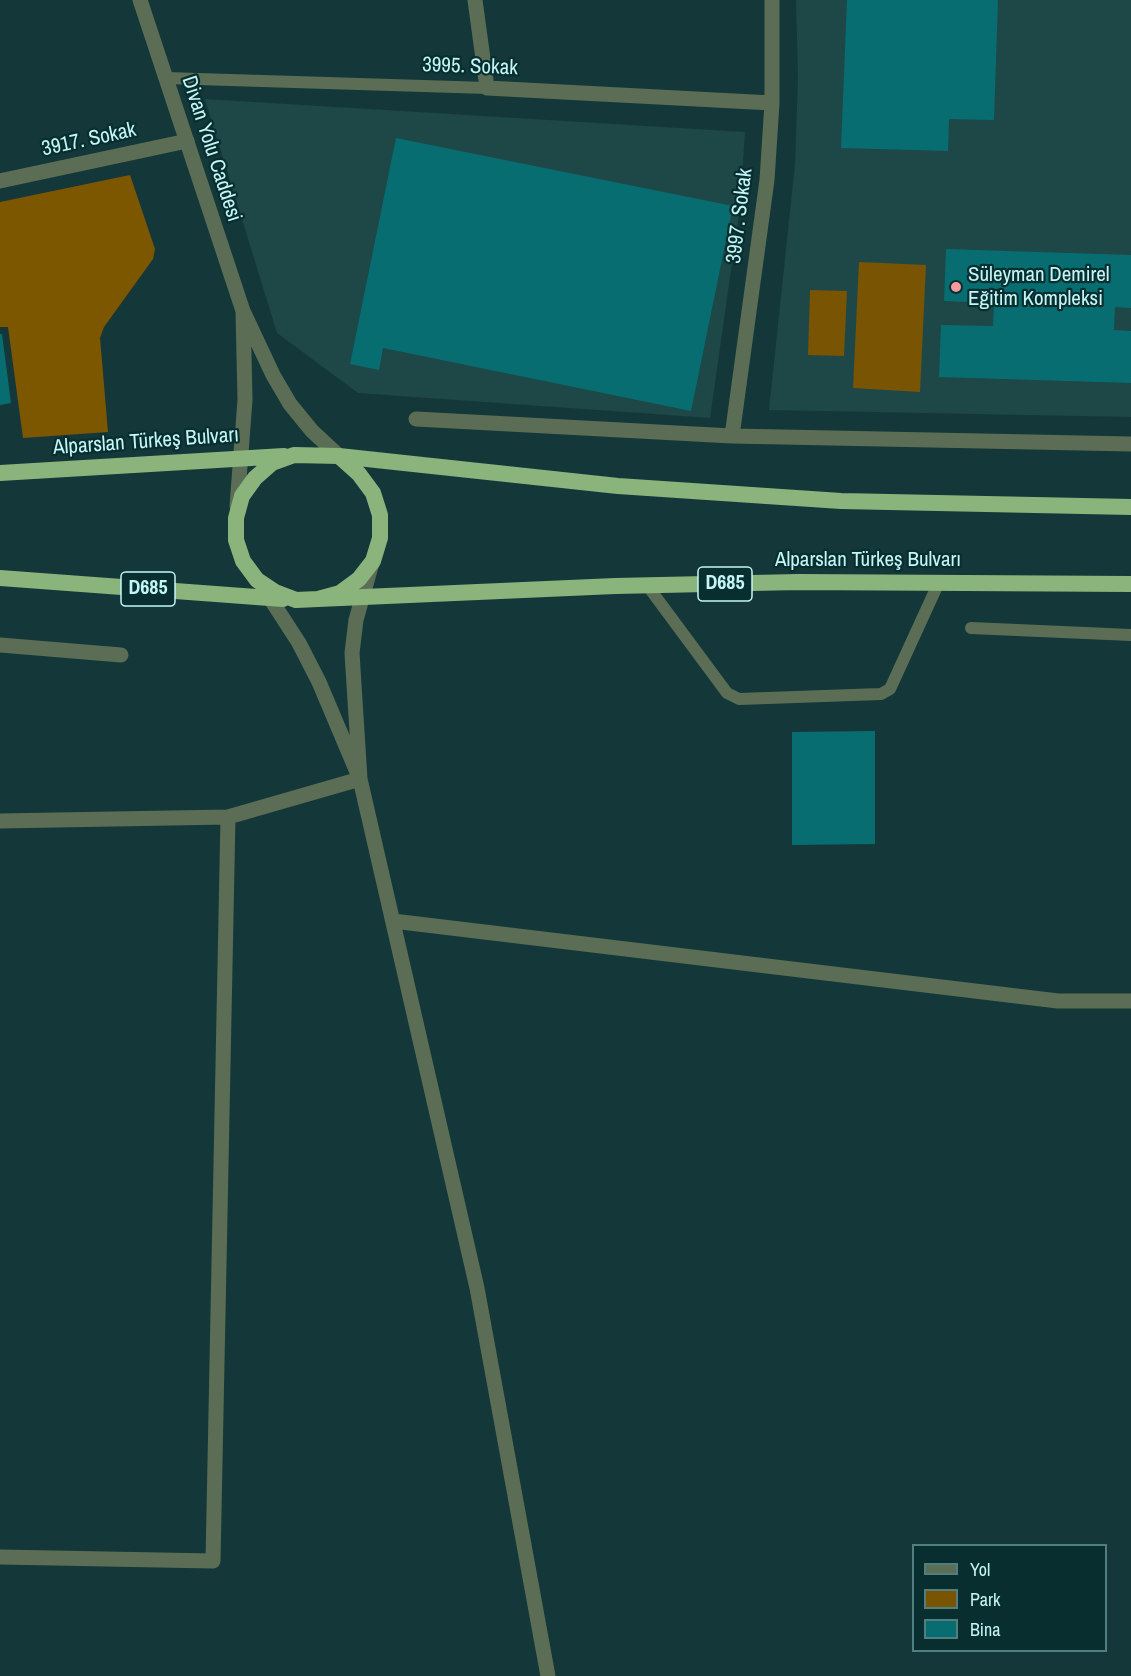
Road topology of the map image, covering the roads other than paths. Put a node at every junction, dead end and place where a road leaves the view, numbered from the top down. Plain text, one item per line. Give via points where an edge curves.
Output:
1 (140, 0) edge
2 (475, 0) edge
3 (772, 0) edge
4 (166, 78) junction
5 (488, 88) junction
6 (772, 103) junction
7 (187, 141) junction
8 (0, 181) edge
9 (243, 311) junction
10 (416, 419) dead end
11 (732, 436) junction
12 (1131, 444) edge
13 (294, 455) junction
14 (339, 456) junction
15 (242, 459) junction
16 (0, 474) edge
17 (1131, 507) edge
18 (236, 518) junction
19 (373, 561) junction
20 (0, 578) edge
21 (257, 580) junction
22 (939, 582) junction
23 (1131, 584) edge
24 (646, 585) junction
25 (270, 598) junction
26 (363, 598) junction
27 (318, 599) junction
28 (296, 600) junction
29 (971, 628) dead end
30 (1131, 635) edge
31 (0, 645) edge
32 (121, 656) dead end
33 (360, 779) junction
34 (228, 816) junction
35 (0, 821) edge
36 (393, 921) junction
37 (1131, 1001) edge
38 (0, 1557) edge
39 (548, 1676) edge

1 - 4 street, Divan Yolu Caddesi
2 - 5 street
3 - 6 street, 3997. Sokak
4 - 5 lane, 3995. Sokak
4 - 7 street, Divan Yolu Caddesi
5 - 6 street, 3995. Sokak
6 - 11 street, 3997. Sokak via 764,200
7 - 8 street, 3917. Sokak
7 - 9 street, Divan Yolu Caddesi
9 - 14 street, Divan Yolu Caddesi via 290,404
9 - 15 street, Divan Yolu Caddesi
10 - 11 street
11 - 12 street
13 - 14 highway, D685
13 - 15 highway, Alparslan Türkeş Bulvarı / D685
13 - 18 highway, D685 via 272,463 255,478 242,496
14 - 17 highway, D685 via 618,486 841,501
14 - 19 highway, D685 via 373,493 381,515
15 - 16 highway, Alparslan Türkeş Bulvarı / D685
15 - 18 street, Divan Yolu Caddesi
18 - 21 highway, D685 via 236,540 243,561
19 - 26 street
19 - 27 highway, D685 via 359,579 340,593
20 - 25 highway, D685
21 - 25 street
21 - 28 highway, D685
22 - 23 highway, Alparslan Türkeş Bulvarı / D685
22 - 24 highway, Alparslan Türkeş Bulvarı / D685
22 - 24 lane via 890,689 881,694 739,699 727,693
24 - 26 highway, Alparslan Türkeş Bulvarı / D685
25 - 28 highway, D685
25 - 33 street via 319,682
26 - 27 highway, Alparslan Türkeş Bulvarı / D685
26 - 33 street via 352,653
27 - 28 highway, D685
29 - 30 lane
31 - 32 street
33 - 34 street
33 - 36 street
34 - 35 street
34 - 38 street via 213,1561
36 - 37 street via 1058,1001
36 - 39 street via 477,1288

